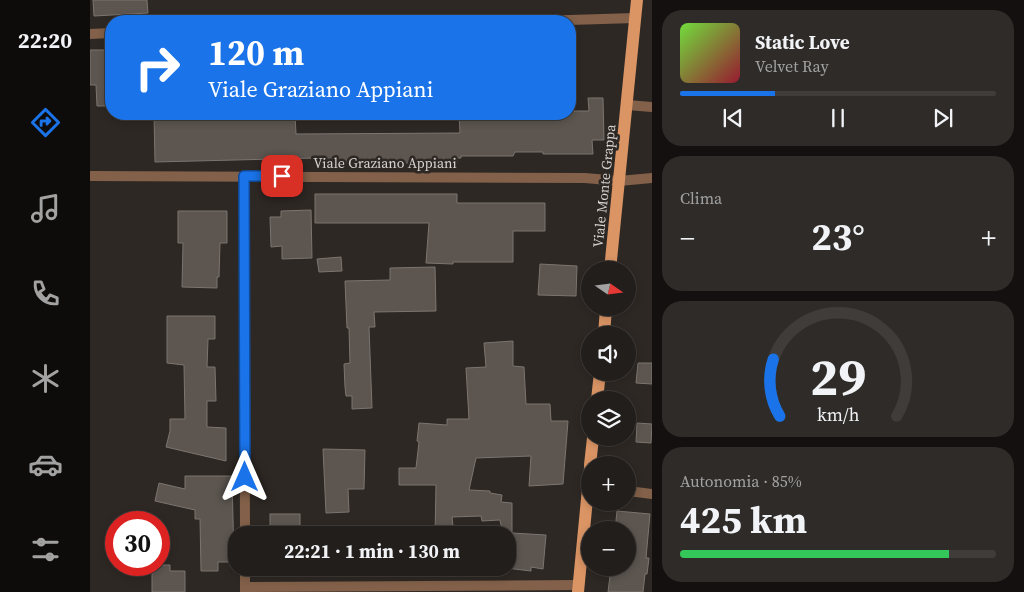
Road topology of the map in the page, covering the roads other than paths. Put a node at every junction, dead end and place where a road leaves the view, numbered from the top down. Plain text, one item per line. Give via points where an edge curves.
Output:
1 (637, 0) edge
2 (636, 18) junction
3 (576, 20) edge
4 (105, 33) edge
5 (90, 34) edge
6 (627, 105) junction
7 (652, 107) edge
8 (90, 176) edge
9 (244, 176) junction
10 (652, 178) edge
11 (619, 181) junction
12 (611, 261) edge
13 (636, 492) edge
14 (652, 494) edge
15 (586, 511) edge
16 (245, 526) edge
17 (245, 576) edge
18 (578, 589) edge
19 (245, 590) edge

1 - 2 main road, Viale Monte Grappa
2 - 3 street
2 - 6 main road, Viale Monte Grappa
4 - 5 street
6 - 7 street
6 - 11 main road, Viale Monte Grappa
8 - 9 street, Viale Graziano Appiani
9 - 11 street, Viale Graziano Appiani via 585,178
9 - 16 street
10 - 11 street, Viale Graziano Appiani
11 - 12 main road, Viale Monte Grappa
13 - 14 street
15 - 18 main road
17 - 19 street
18 - 19 street

